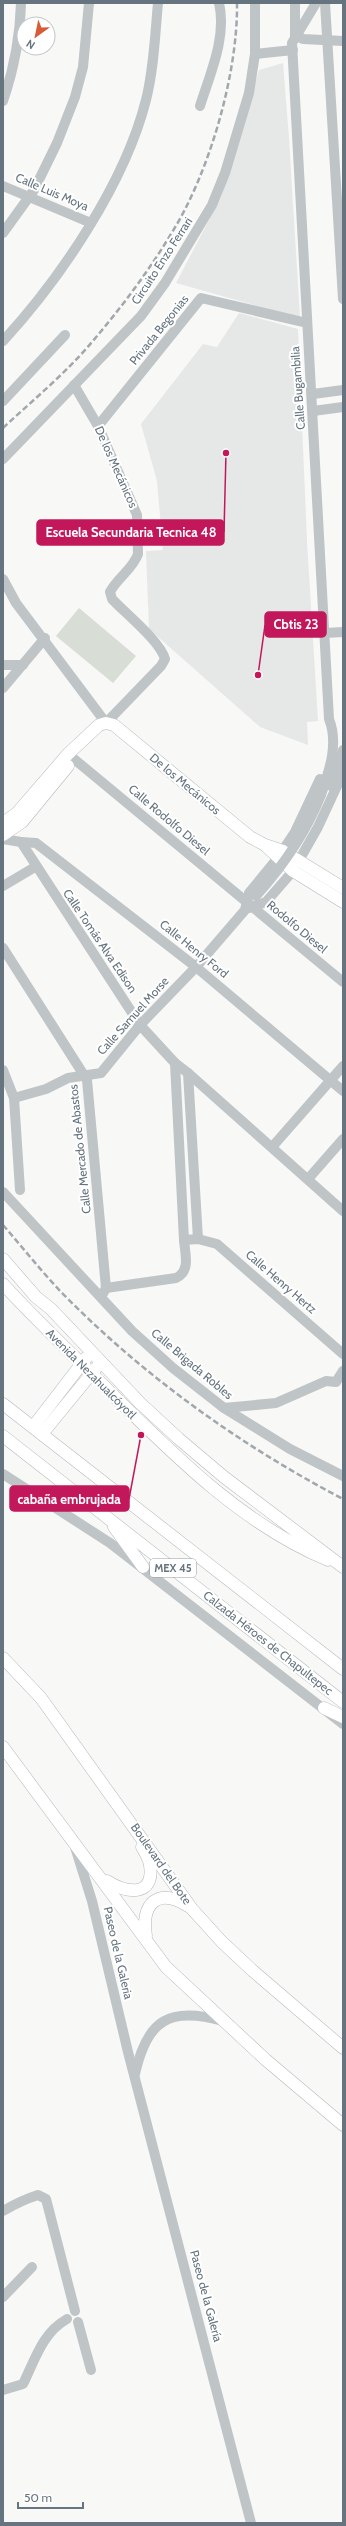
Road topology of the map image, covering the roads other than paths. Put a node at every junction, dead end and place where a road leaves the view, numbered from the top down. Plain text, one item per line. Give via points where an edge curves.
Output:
1 (21, 3) edge
2 (89, 3) edge
3 (158, 3) edge
4 (220, 3) edge
5 (255, 3) edge
6 (295, 3) edge
7 (316, 3) edge
8 (325, 3) edge
9 (295, 35) junction
10 (327, 40) junction
11 (343, 41) edge
12 (293, 50) junction
13 (255, 54) junction
14 (3, 101) edge
15 (200, 106) dead end
16 (3, 186) edge
17 (28, 196) junction
18 (340, 222) edge
19 (91, 223) junction
20 (3, 233) edge
21 (343, 280) edge
22 (343, 299) edge
23 (307, 323) junction
24 (65, 335) dead end
25 (3, 341) edge
26 (74, 385) junction
27 (343, 390) edge
28 (313, 394) junction
29 (3, 401) edge
30 (343, 407) edge
31 (313, 411) junction
32 (98, 426) junction
33 (3, 459) edge
34 (3, 579) edge
35 (343, 632) edge
36 (325, 633) junction
37 (45, 638) junction
38 (3, 665) edge
39 (23, 665) junction
40 (3, 688) edge
41 (329, 719) junction
42 (106, 723) junction
43 (333, 739) joint
44 (343, 750) edge
45 (71, 756) junction
46 (343, 773) edge
47 (3, 823) edge
48 (295, 832) junction
49 (3, 834) edge
50 (3, 839) edge
51 (21, 842) junction
52 (310, 842) junction
53 (280, 855) junction
54 (35, 866) junction
55 (296, 866) junction
56 (3, 886) edge
57 (343, 888) edge
58 (343, 902) edge
59 (252, 904) junction
60 (3, 948) edge
61 (196, 967) junction
62 (343, 982) edge
63 (140, 1024) junction
64 (175, 1062) junction
65 (343, 1066) edge
66 (3, 1070) edge
67 (188, 1073) junction
68 (85, 1077) junction
69 (330, 1081) junction
70 (343, 1091) edge
71 (14, 1098) junction
72 (343, 1139) edge
73 (273, 1146) junction
74 (308, 1179) junction
75 (20, 1190) dead end
76 (3, 1192) edge
77 (343, 1211) edge
78 (198, 1239) junction
79 (184, 1240) junction
80 (3, 1249) edge
81 (3, 1259) edge
82 (3, 1284) edge
83 (104, 1293) junction
84 (51, 1309) junction
85 (68, 1328) junction
86 (57, 1340) junction
87 (91, 1353) junction
88 (343, 1354) edge
89 (101, 1363) junction
90 (81, 1364) junction
91 (343, 1371) edge
92 (91, 1373) junction
93 (339, 1384) edge
94 (3, 1404) edge
95 (224, 1408) junction
96 (37, 1430) junction
97 (3, 1436) edge
98 (3, 1474) edge
99 (343, 1476) edge
100 (107, 1516) junction
101 (342, 1566) edge
102 (143, 1567) junction
103 (3, 1653) edge
104 (7, 1661) edge
105 (343, 1669) edge
106 (343, 1702) edge
107 (324, 1708) junction
108 (343, 1717) edge
109 (343, 1724) edge
110 (3, 1747) edge
111 (131, 1822) junction
112 (72, 1838) junction
113 (101, 1877) junction
114 (192, 1909) junction
115 (146, 1938) junction
116 (223, 2021) junction
117 (343, 2048) edge
118 (135, 2076) junction
119 (343, 2125) edge
120 (3, 2211) edge
121 (32, 2267) dead end
122 (3, 2297) edge
123 (75, 2311) junction
124 (67, 2319) junction
125 (78, 2322) junction
126 (91, 2370) dead end
127 (3, 2390) edge
128 (251, 2523) edge

1 - 14 street via 19,40 13,71
2 - 17 street via 83,67 75,97 58,143 34,190
3 - 19 street via 146,100 134,136
4 - 15 street via 223,18 220,36
5 - 13 street, Circuito Enzo Ferrari
6 - 9 street, Calle Bugambilia
7 - 9 street
8 - 10 street
9 - 10 street via 303,39
9 - 12 street, Calle Bugambilia
10 - 11 street
10 - 18 street
12 - 13 street
12 - 23 street, Calle Bugambilia
13 - 26 street, Circuito Enzo Ferrari via 249,94 225,173 212,205 169,277 145,310
16 - 17 street, Calle Luis Moya
17 - 19 street, Calle Luis Moya
17 - 20 street
18 - 21 street
19 - 25 street via 36,305
21 - 22 street
23 - 28 street, Calle Bugambilia
23 - 32 street, Privada Begonias via 201,298
24 - 29 street
26 - 32 street, De los Mecánicos
26 - 33 street, Circuito Enzo Ferrari
27 - 28 street
28 - 31 street, Calle Bugambilia
30 - 31 street
31 - 36 street, Calle Bugambilia
32 - 42 street, De los Mecánicos via 137,515 136,560 110,592 112,599 163,652 165,659
34 - 37 street via 16,603
35 - 36 street
36 - 41 street, Calle Bugambilia
37 - 39 street
37 - 42 street
38 - 39 street
39 - 40 street
41 - 43 street, Calle Bugambilia
41 - 48 street via 321,776
42 - 45 main road via 99,725
42 - 53 main road, De los Mecánicos via 114,725 231,822
43 - 59 street, Calle Samuel Morse, bridge via 327,778 311,819 284,863
44 - 59 street, Calle Samuel Morse via 332,783 308,833 288,865
45 - 47 main road via 17,813
45 - 49 main road via 22,822
45 - 59 street, Calle Rodolfo Diesel
46 - 52 street
48 - 52 street
48 - 53 street
50 - 51 street
51 - 54 street, Calle Tomás Alva Edison
51 - 61 street, Calle Henry Ford via 36,843
52 - 55 street
53 - 55 main road, De los Mecánicos
53 - 59 street via 249,893
54 - 56 street
54 - 63 street, Calle Tomás Alva Edison
55 - 57 main road
55 - 58 main road
55 - 59 street via 266,902
59 - 61 street, Calle Samuel Morse
59 - 62 street, Rodolfo Diesel
60 - 68 street, Calle Mercado de Abastos
61 - 63 street, Calle Samuel Morse
61 - 69 street, Calle Henry Ford
63 - 64 street, Calle Tomás Alva Edison
63 - 68 street, Calle Samuel Morse via 100,1073
64 - 67 street, Calle Tomás Alva Edison
64 - 79 street
65 - 69 street
66 - 71 street
67 - 73 street, Calle Tomás Alva Edison
67 - 78 street
68 - 71 street, Calle Samuel Morse via 68,1078 46,1089
68 - 83 street, Calle Mercado de Abastos via 89,1088
69 - 70 street, Calle Henry Ford
69 - 73 street
71 - 75 street
72 - 74 street
73 - 74 street, Calle Tomás Alva Edison
74 - 77 street, Calle Tomás Alva Edison
76 - 83 street, Calle Brigada Robles via 48,1242
78 - 79 street, Calle Henry Hertz
78 - 88 street, Calle Henry Hertz via 217,1244
79 - 83 street via 186,1266 179,1277
80 - 84 main road, Avenida Nezahualcóyotl via 42,1293
81 - 84 main road, Avenida Nezahualcóyotl via 36,1297
82 - 86 main road, Avenida Nezahualcóyotl
83 - 95 street, Calle Brigada Robles via 132,1331 173,1368
84 - 85 main road, Avenida Nezahualcóyotl
85 - 86 main road
85 - 87 main road, Avenida Nezahualcóyotl
86 - 90 main road, Avenida Nezahualcóyotl
87 - 89 main road, Avenida Nezahualcóyotl
87 - 90 main road
89 - 92 main road
89 - 101 main road, Avenida Nezahualcóyotl via 158,1421 224,1477
90 - 92 main road, Avenida Nezahualcóyotl
90 - 96 main road
91 - 93 street
92 - 96 main road
92 - 101 main road, Avenida Nezahualcóyotl via 169,1450 220,1494 295,1544
93 - 95 street via 326,1381 276,1403
94 - 96 main road, MEX 45
95 - 99 street, Calle Brigada Robles via 290,1449
96 - 105 main road, MEX 45
97 - 100 main road, Calzada Héroes de Chapultepec / MEX 45
98 - 102 street
100 - 102 main road
100 - 106 main road, Calzada Héroes de Chapultepec / MEX 45
102 - 107 street
103 - 104 street
104 - 111 main road, Boulevard del Bote via 41,1698
107 - 108 main road
107 - 109 street
110 - 112 main road
111 - 113 main road via 150,1864 147,1882 137,1891 125,1891
111 - 114 main road, Boulevard del Bote
112 - 113 main road
112 - 118 street, Paseo de la Galeria via 92,1901
113 - 115 main road
114 - 115 main road via 173,1898 165,1897 154,1901 143,1921
114 - 117 main road, Boulevard del Bote via 248,1966
115 - 116 main road via 166,1967
116 - 118 street via 191,2014 162,2022 144,2044
116 - 119 main road
118 - 128 street, Paseo de la Galería
120 - 123 street via 22,2200 38,2195 46,2199
121 - 122 street
123 - 124 street via 68,2313
123 - 125 street via 80,2316
124 - 125 street via 72,2324
124 - 127 street via 56,2326 38,2350 23,2384
125 - 126 street

